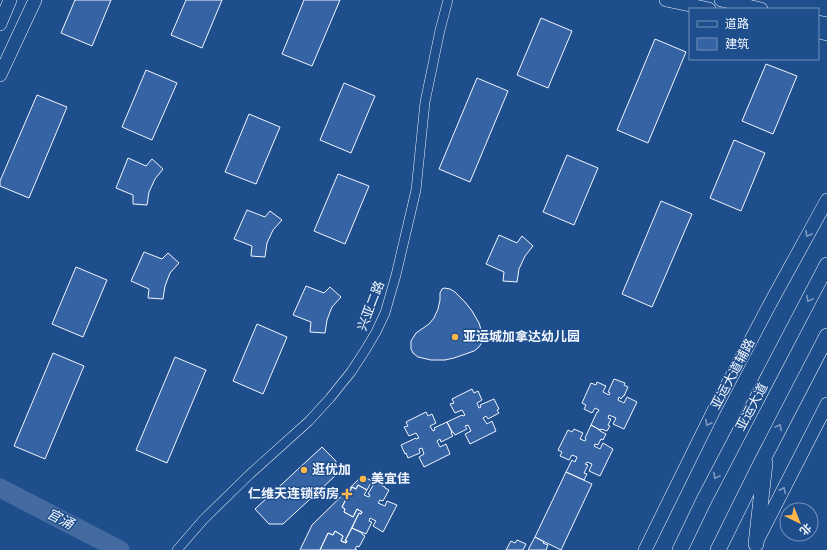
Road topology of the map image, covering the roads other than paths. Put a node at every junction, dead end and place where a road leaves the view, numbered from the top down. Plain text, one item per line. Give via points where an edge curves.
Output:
1 (10, 0) edge
2 (35, 0) edge
3 (448, 0) edge
4 (666, 0) edge
5 (721, 0) edge
6 (704, 8) edge
7 (757, 8) edge
8 (0, 24) edge
9 (0, 75) edge
10 (827, 200) edge
11 (827, 265) edge
12 (827, 336) edge
13 (827, 404) edge
14 (766, 453) junction
15 (755, 547) edge
16 (177, 550) edge
17 (645, 550) edge
18 (680, 550) edge
19 (718, 550) edge

1 - 8 main road
2 - 9 main road
3 - 16 street, 兴亚二路 via 426,102 416,190 396,275 385,313 376,332 351,372 330,398 309,421 203,520
4 - 6 main road
5 - 7 main road
10 -> 17 main road, 亚运大道辅路 via 714,410
11 -> 18 main road, 亚运大道
14 -> 12 main road
15 -> 13 main road
14 - 15 main road
14 - 19 main road

